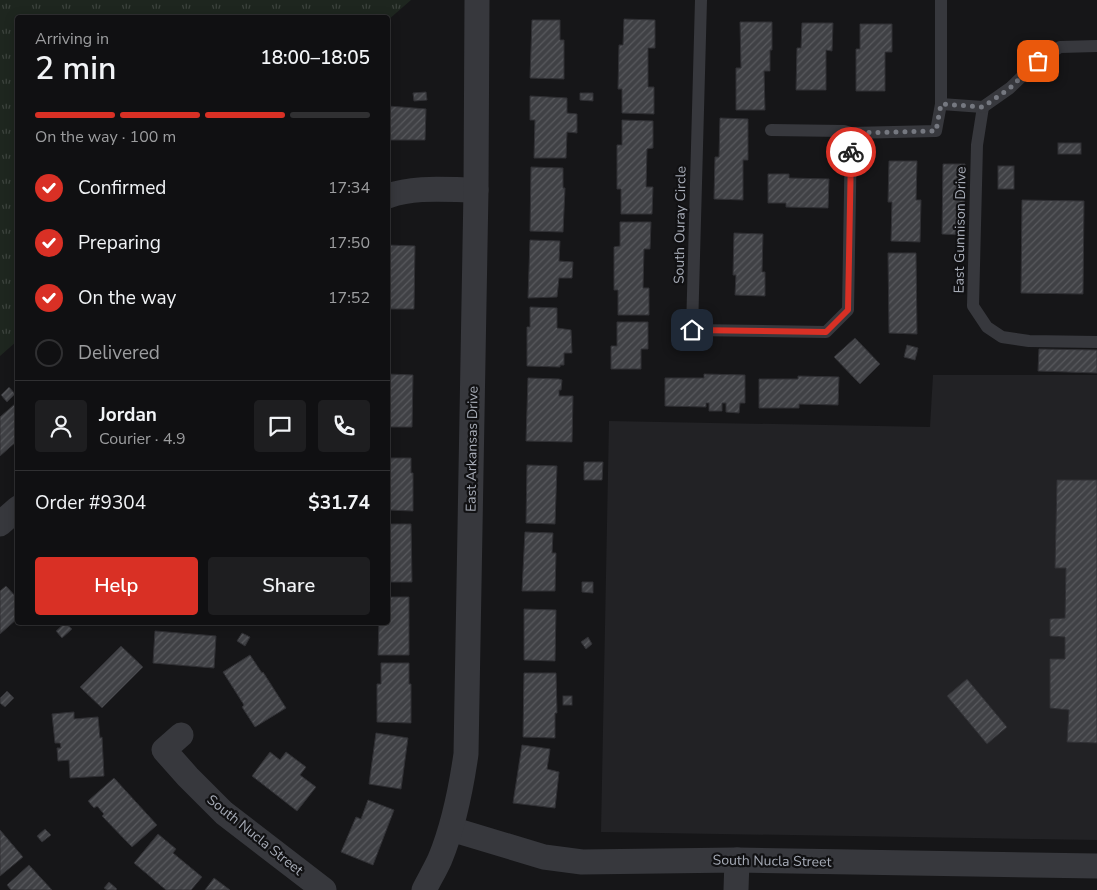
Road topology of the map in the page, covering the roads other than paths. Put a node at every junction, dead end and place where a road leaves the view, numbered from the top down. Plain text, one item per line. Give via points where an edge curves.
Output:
1 (477, 0) edge
2 (701, 0) edge
3 (941, 0) edge
4 (1097, 46) edge
5 (941, 104) junction
6 (983, 107) junction
7 (771, 130) dead end
8 (852, 133) junction
9 (476, 190) junction
10 (390, 195) edge
11 (1097, 342) edge
12 (15, 511) edge
13 (0, 524) edge
14 (182, 735) dead end
15 (451, 829) junction
16 (736, 860) junction
17 (1097, 866) edge
18 (324, 890) edge
19 (424, 890) edge
20 (736, 890) edge

1 - 9 street, East Arkansas Drive
2 - 8 lane, South Ouray Circle via 692,330 826,332 848,310
3 - 5 lane
4 - 6 lane via 1060,47
5 - 6 lane
5 - 8 lane via 936,131
6 - 11 lane, East Gunnison Drive via 977,145 974,306 986,327 1002,337 1029,341
7 - 8 lane
9 - 10 street via 424,189
9 - 15 street, East Arkansas Drive via 468,723 460,792
12 - 13 street
14 - 18 street, South Nucla Street via 164,750 188,778 224,813
15 - 16 street, South Nucla Street via 544,857 582,862
15 - 19 street, East Arkansas Drive
16 - 17 street, South Nucla Street
16 - 20 street

